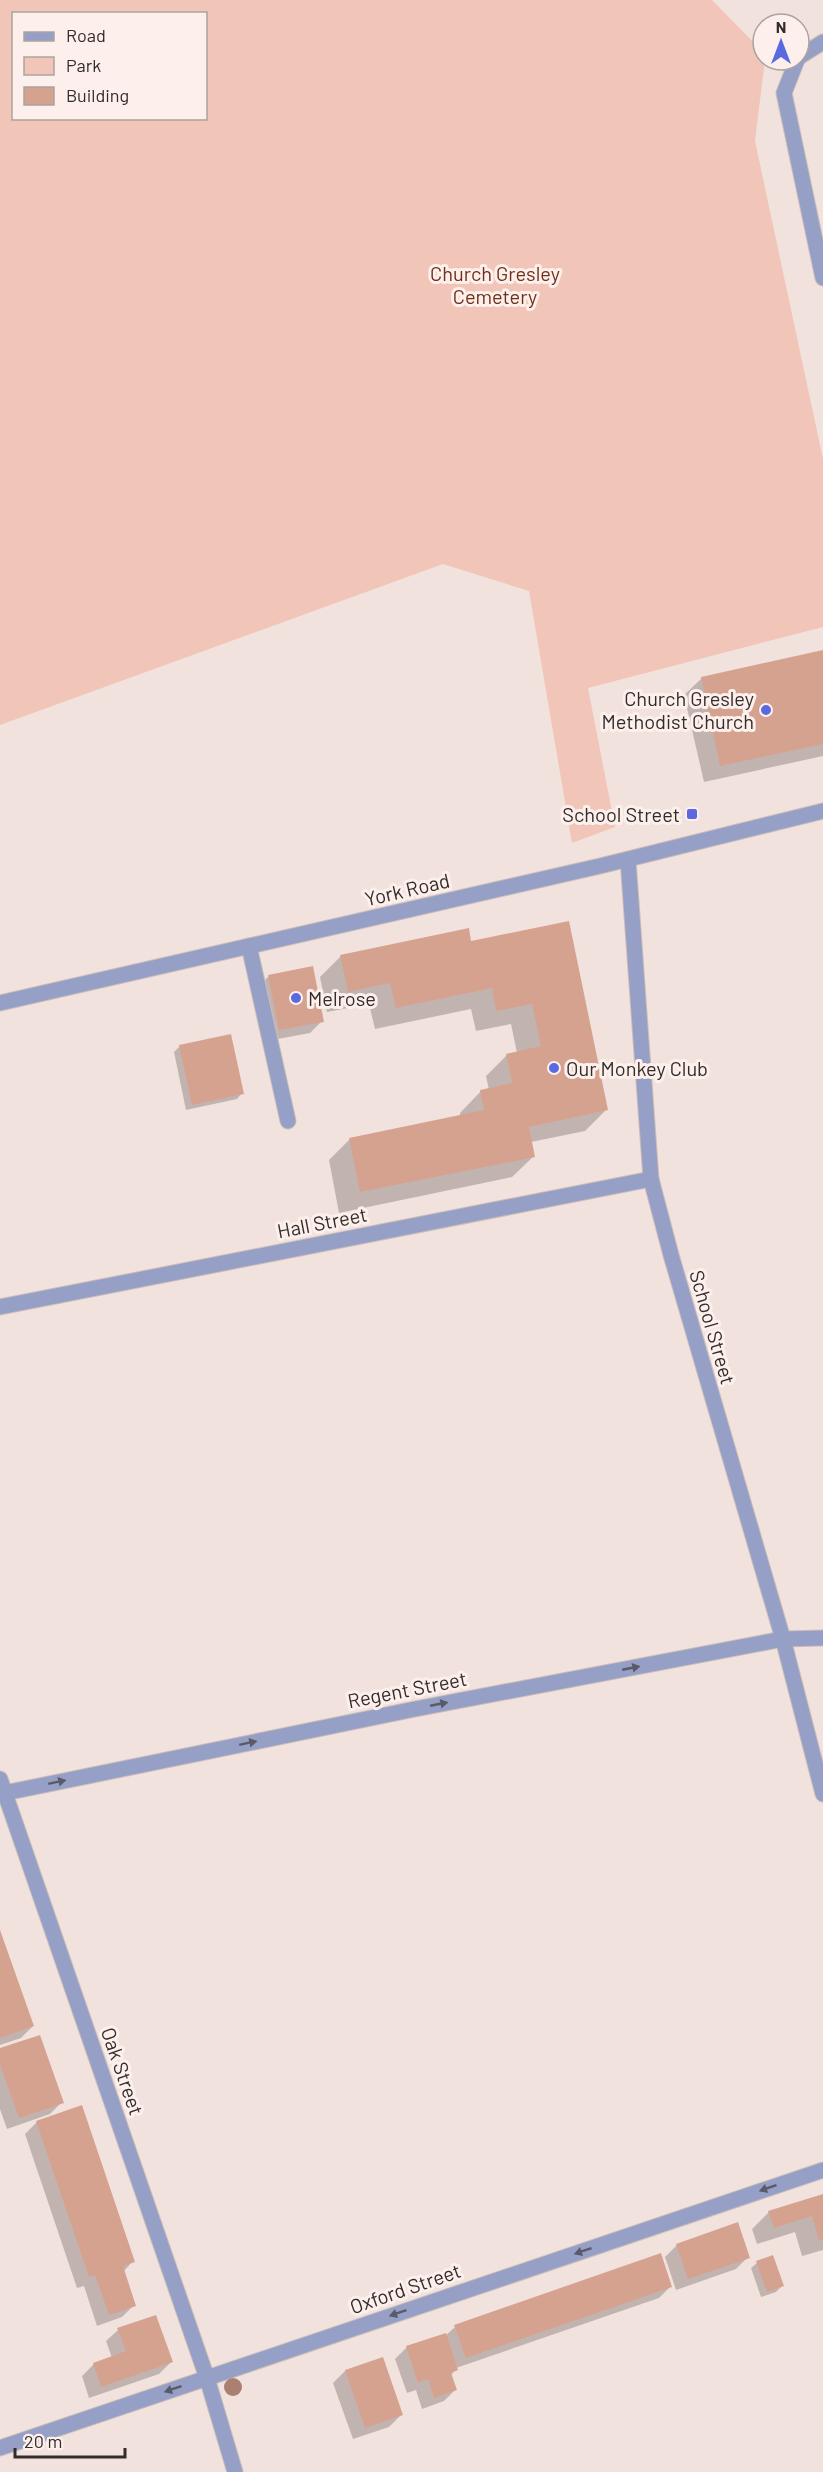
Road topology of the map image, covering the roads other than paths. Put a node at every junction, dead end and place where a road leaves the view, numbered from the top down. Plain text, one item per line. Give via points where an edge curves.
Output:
1 (792, 72) edge
2 (823, 278) edge
3 (823, 811) edge
4 (628, 860) junction
5 (249, 946) junction
6 (0, 1003) edge
7 (288, 1121) dead end
8 (651, 1179) junction
9 (0, 1307) edge
10 (823, 1638) edge
11 (783, 1639) junction
12 (2, 1788) edge
13 (823, 1794) edge
14 (823, 2170) edge
15 (207, 2378) junction
16 (0, 2448) edge
17 (235, 2472) edge

1 - 2 street via 784,93 788,121
3 - 4 street, York Road
4 - 5 street, York Road
4 - 8 street, School Street
5 - 6 street, York Road
5 - 7 street
8 - 9 street, Hall Street
8 - 11 street, School Street
10 - 11 street, Regent Street
12 -> 11 street, Regent Street
11 - 13 street, School Street
12 - 15 street, Oak Street
14 -> 15 street, Oxford Street
15 -> 16 street, Oxford Street
15 - 17 street, Oak Street

